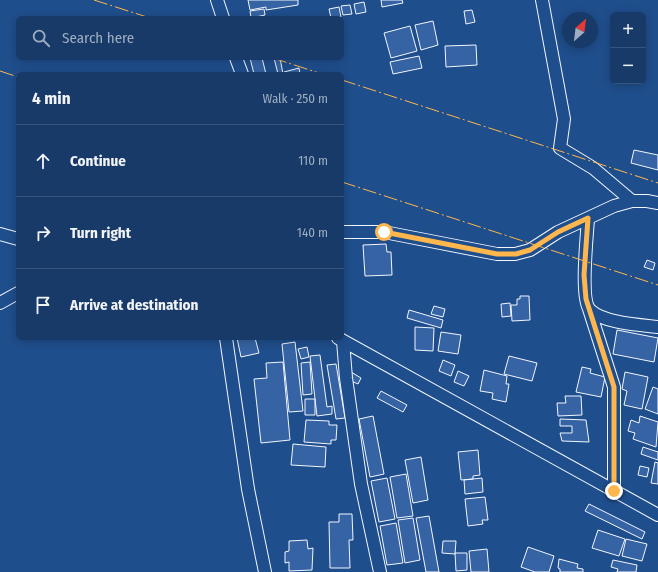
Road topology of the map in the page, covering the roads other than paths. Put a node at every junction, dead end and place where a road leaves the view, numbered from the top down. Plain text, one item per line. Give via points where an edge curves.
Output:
1 (217, 0) edge
2 (542, 0) edge
3 (221, 16) edge
4 (237, 60) edge
5 (241, 72) edge
6 (632, 201) junction
7 (658, 203) edge
8 (588, 218) junction
9 (344, 232) edge
10 (0, 234) edge
11 (16, 238) edge
12 (16, 294) edge
13 (0, 303) edge
14 (589, 309) junction
15 (658, 327) edge
16 (226, 340) edge
17 (340, 340) edge
18 (342, 340) edge
19 (614, 491) junction
20 (658, 515) edge
21 (265, 572) edge
22 (380, 572) edge

1 - 3 street
2 - 6 street via 564,119 560,148 593,168
4 - 5 street
6 - 7 street
6 - 8 street
8 - 9 street via 558,232 530,250 516,254 497,254 384,232
8 - 14 street via 584,275
10 - 11 street
12 - 13 street
14 - 15 street via 598,315 630,324
14 - 19 street via 614,387
16 - 21 street via 248,489
17 - 22 street via 361,484
18 - 19 street
19 - 20 street

